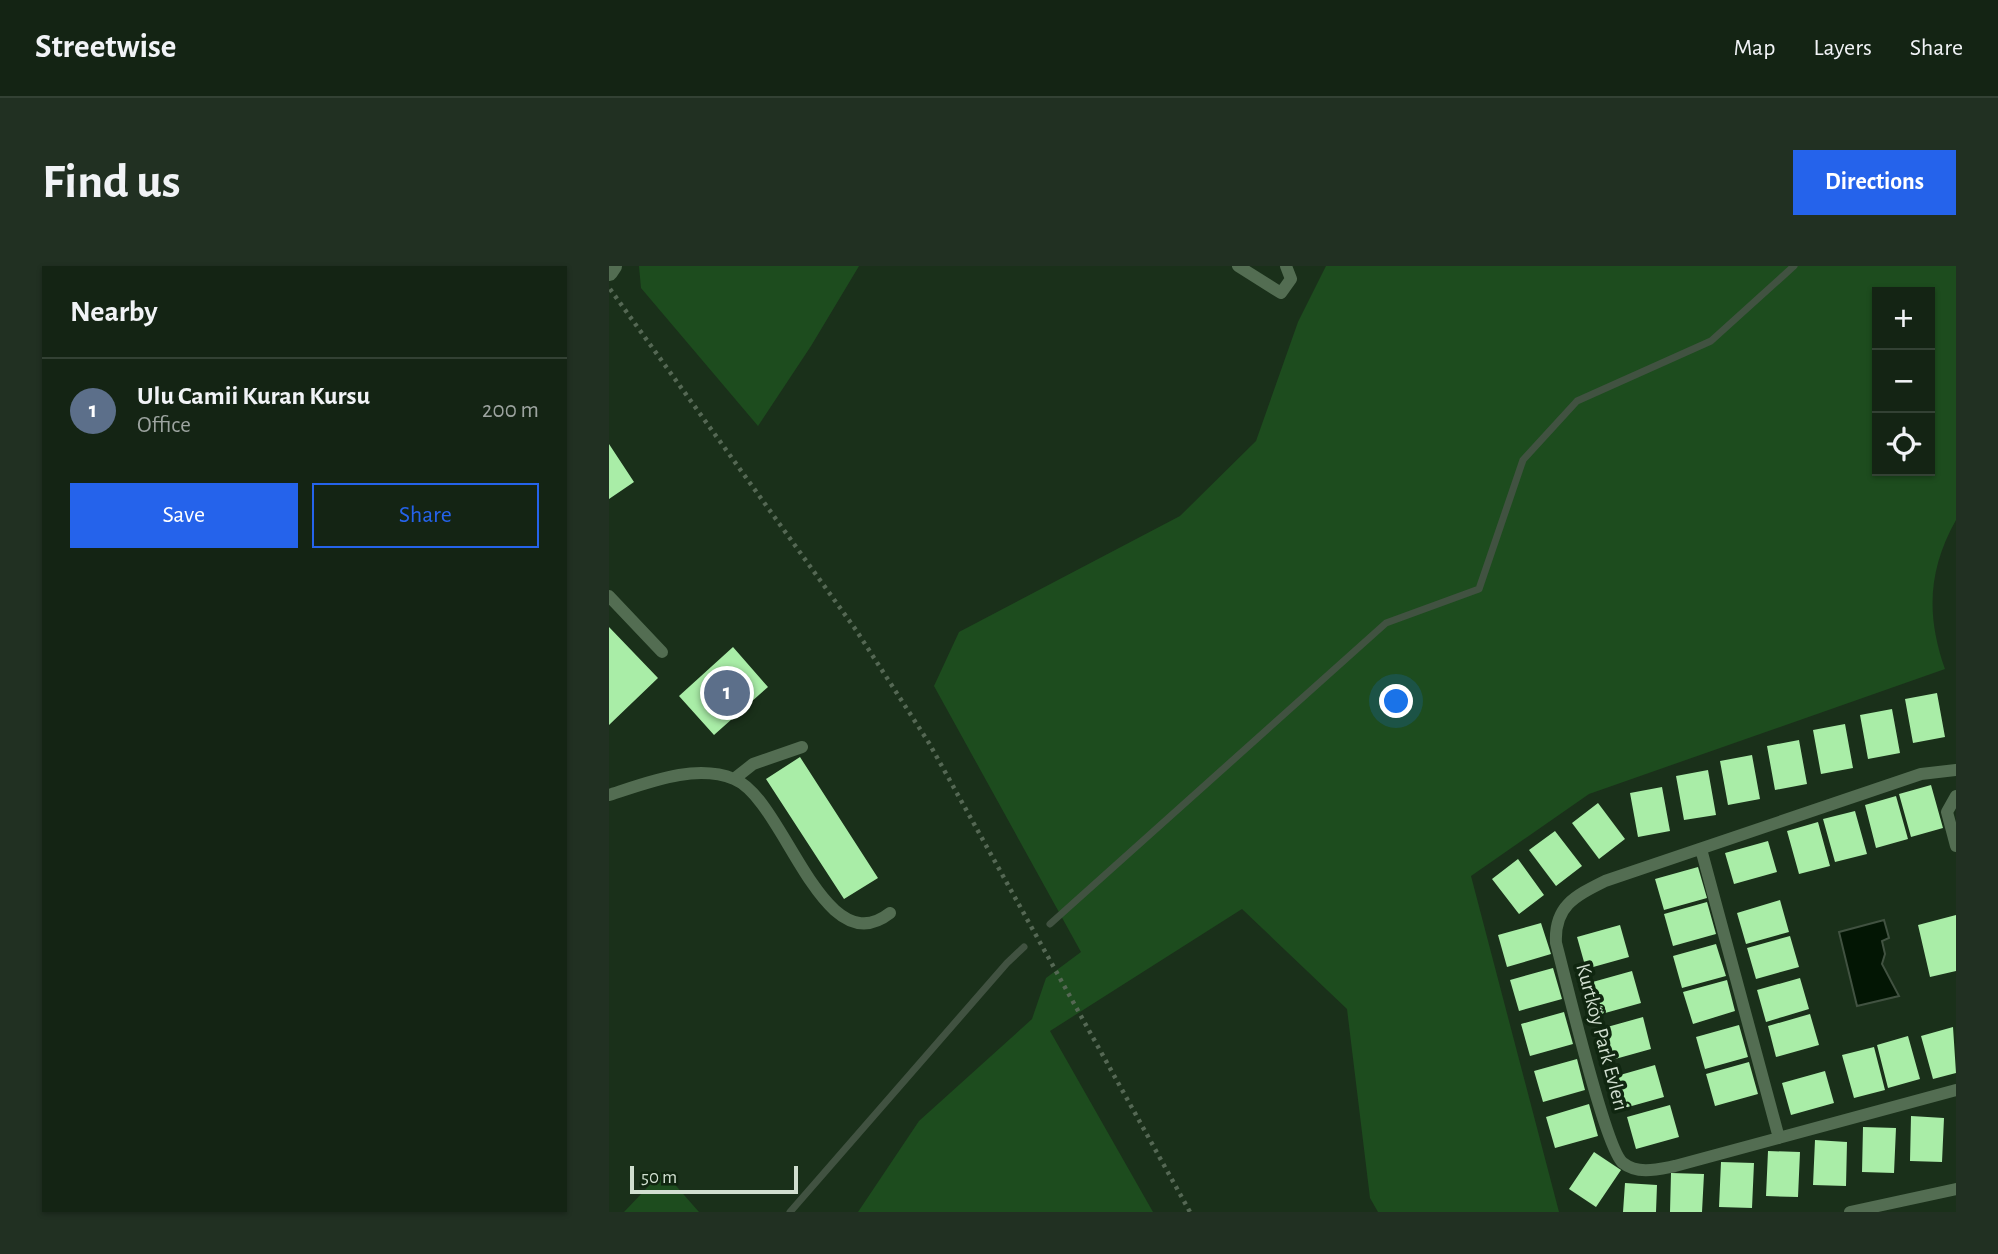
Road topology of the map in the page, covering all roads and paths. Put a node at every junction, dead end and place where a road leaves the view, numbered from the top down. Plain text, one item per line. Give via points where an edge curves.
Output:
1 (613, 266) edge
2 (1258, 266) edge
3 (1286, 266) edge
4 (1240, 267) edge
5 (609, 272) edge
6 (609, 288) edge
7 (609, 596) edge
8 (662, 652) dead end
9 (801, 747) dead end
10 (1956, 770) edge
11 (734, 779) junction
12 (609, 794) edge
13 (1956, 796) edge
14 (1956, 846) edge
15 (1701, 849) junction
16 (890, 913) dead end
17 (1956, 1090) edge
18 (1779, 1138) junction
19 (1956, 1189) edge
20 (1190, 1212) edge
21 (1850, 1212) edge

1 - 5 street
2 - 4 lane
3 - 4 lane via 1291,279 1281,293
6 - 20 path via 856,629 929,743
7 - 8 lane
9 - 11 lane via 754,764
10 - 15 lane, Kurtköy Park Evleri via 1921,774
11 - 12 lane via 697,773
11 - 16 lane via 756,796 837,915 862,924
13 - 14 lane via 1947,812
15 - 18 lane
15 - 18 lane, Kurtköy Park Evleri via 1605,881 1559,914 1555,925 1604,1121 1617,1156 1624,1164 1643,1170
17 - 18 lane, Kurtköy Park Evleri
19 - 21 lane

